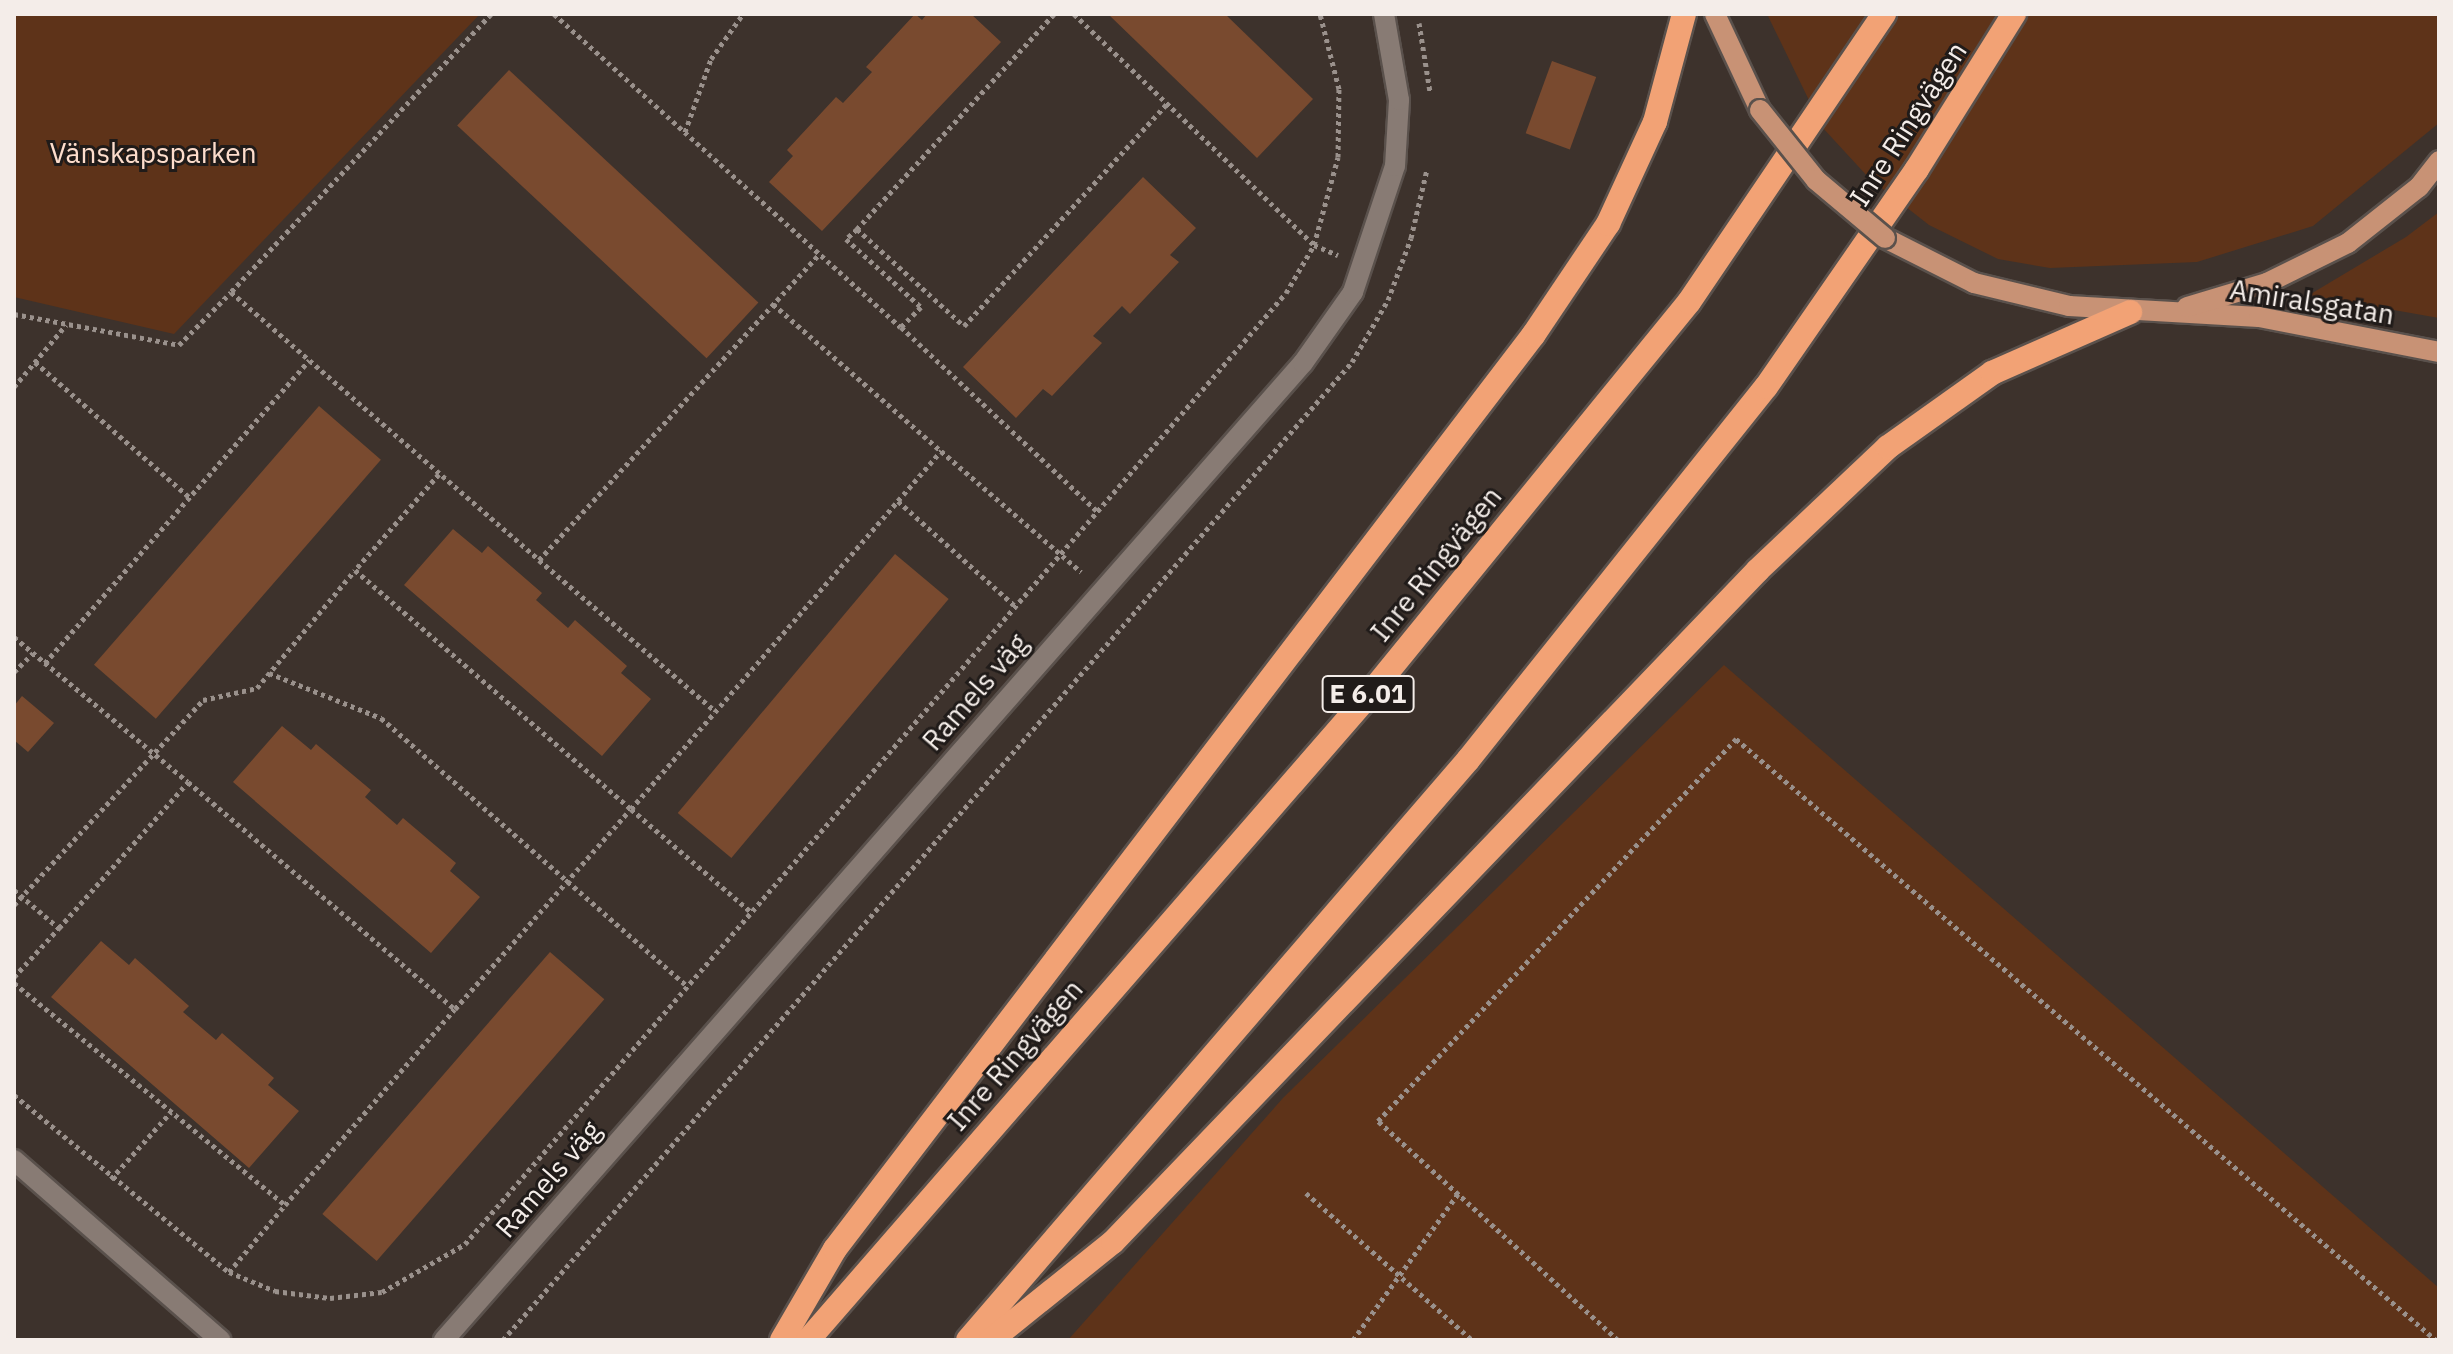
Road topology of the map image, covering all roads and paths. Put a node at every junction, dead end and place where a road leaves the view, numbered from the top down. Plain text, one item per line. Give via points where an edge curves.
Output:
1 (491, 14) edge
2 (554, 14) edge
3 (743, 14) edge
4 (1054, 14) edge
5 (1074, 14) edge
6 (1320, 14) edge
7 (1684, 14) edge
8 (1715, 14) edge
9 (1884, 14) edge
10 (2014, 14) edge
11 (1392, 18) edge
12 (1167, 104) junction
13 (685, 132) junction
14 (2439, 161) edge
15 (857, 229) junction
16 (1314, 245) junction
17 (819, 254) junction
18 (1364, 266) junction
19 (231, 292) junction
20 (773, 304) junction
21 (2176, 311) junction
22 (2130, 312) junction
23 (14, 314) edge
24 (66, 325) junction
25 (901, 327) junction
26 (2439, 352) edge
27 (309, 360) junction
28 (35, 362) junction
29 (14, 387) edge
30 (941, 451) junction
31 (439, 474) junction
32 (189, 497) junction
33 (898, 501) junction
34 (1097, 511) junction
35 (1060, 554) junction
36 (539, 560) junction
37 (355, 570) junction
38 (1102, 591) junction
39 (1015, 606) junction
40 (14, 637) edge
41 (33, 653) junction
42 (45, 663) junction
43 (14, 672) edge
44 (269, 673) junction
45 (715, 711) junction
46 (152, 752) junction
47 (188, 782) junction
48 (631, 809) junction
49 (568, 881) junction
50 (14, 890) edge
51 (22, 896) junction
52 (14, 905) edge
53 (751, 912) junction
54 (59, 928) junction
55 (14, 977) edge
56 (14, 983) edge
57 (687, 986) junction
58 (455, 1009) junction
59 (14, 1095) edge
60 (171, 1112) junction
61 (14, 1160) edge
62 (111, 1179) junction
63 (1306, 1193) dead end
64 (1458, 1194) junction
65 (285, 1205) junction
66 (229, 1272) junction
67 (1399, 1278) junction
68 (220, 1340) edge
69 (444, 1340) edge
70 (782, 1340) edge
71 (808, 1340) edge
72 (968, 1340) edge
73 (991, 1340) edge
74 (1353, 1340) edge
75 (1472, 1340) edge
76 (1618, 1340) edge
77 (2436, 1340) edge

1 - 19 path
2 - 13 path
3 - 13 path via 711,59
4 - 15 path
5 - 12 path
6 - 16 path via 1339,89 1338,157
7 - 70 highway via 1655,122 1608,224 1534,334 835,1249
8 - 22 main road, Amiralsgatan, bridge via 1760,110 1816,180 1885,238 1974,283 2069,306
9 - 71 highway, Inre Ringvägen / E 6.01 via 1689,302 1368,696
10 - 72 highway, Inre Ringvägen via 1917,169 1766,387 1468,760
11 - 18 street, Ramels väg via 1399,100 1395,166
12 - 15 path via 964,326
12 - 16 path
13 - 17 path
14 - 21 main road, Amiralsgatan via 2419,187 2348,243 2267,283
15 - 25 path via 846,239 921,307
16 - 18 path
16 - 34 path via 1286,293
17 - 20 path
17 - 25 path
18 - 38 street, Ramels väg via 1353,292 1303,363
19 - 24 path via 179,345
19 - 27 path
20 - 30 path
20 - 36 path
21 - 22 main road, Amiralsgatan
21 - 26 main road, Amiralsgatan via 2259,317
22 - 73 highway via 1992,373 1888,447 1758,570 1113,1242
23 - 24 path
24 - 28 path
25 - 34 path
27 - 31 path
27 - 32 path
28 - 29 path
28 - 32 path
30 - 33 path
30 - 35 path
31 - 36 path
31 - 37 path
32 - 42 path
33 - 39 path
33 - 45 path
34 - 35 path
35 - 38 path
35 - 39 path
36 - 45 path
37 - 44 path
37 - 48 path
38 - 69 street, Ramels väg
39 - 53 path
40 - 41 path
41 - 42 path
41 - 43 path
42 - 46 path
44 - 46 path via 257,688 203,700
44 - 49 path via 381,718
45 - 48 path
46 - 47 path
46 - 51 path
47 - 54 path
47 - 58 path
48 - 49 path
48 - 53 path
49 - 57 path
49 - 58 path
50 - 51 path
51 - 52 path
51 - 54 path
53 - 57 path
54 - 55 path
56 - 60 path
57 - 66 path via 465,1244 419,1274 382,1292 330,1298 275,1291
58 - 65 path
59 - 62 path
60 - 62 path
60 - 65 path
61 - 68 street
62 - 66 path
63 - 67 path
64 - 67 path
64 - 76 path
64 - 77 path via 1378,1121 1736,739
65 - 66 path
67 - 74 path
67 - 75 path

